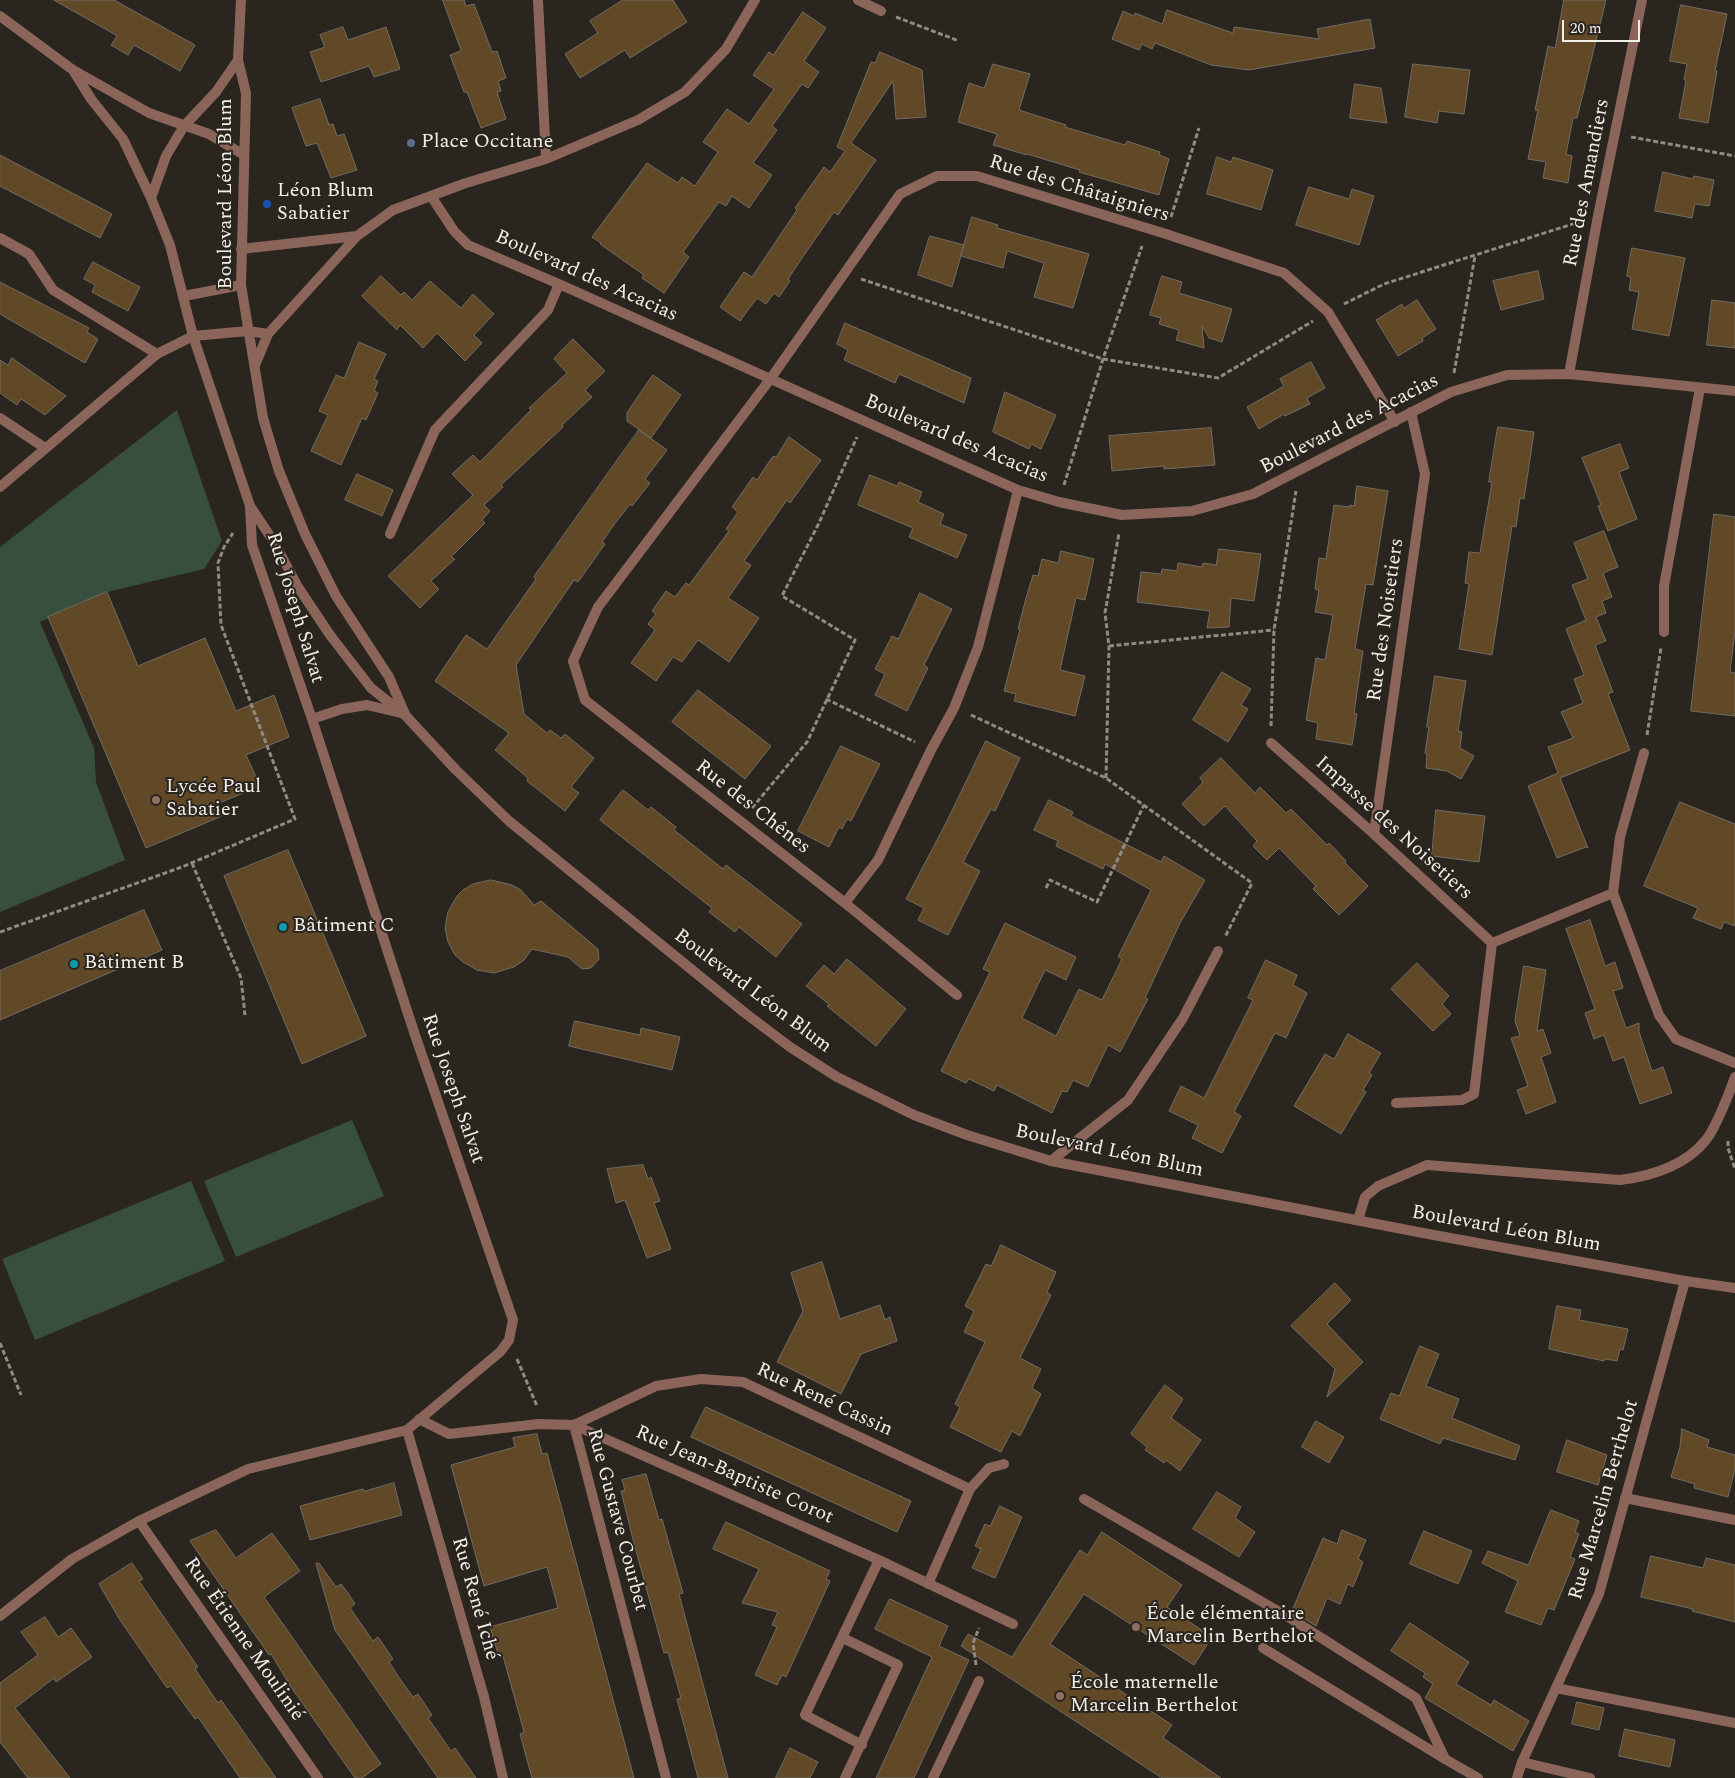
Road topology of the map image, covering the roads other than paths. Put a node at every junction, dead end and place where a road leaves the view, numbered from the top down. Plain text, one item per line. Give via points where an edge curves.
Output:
1 (241, 0) edge
2 (538, 0) edge
3 (755, 0) edge
4 (858, 0) edge
5 (1642, 0) edge
6 (881, 11) road end
7 (0, 16) edge
8 (238, 60) junction
9 (73, 70) junction
10 (184, 126) junction
11 (244, 154) junction
12 (546, 159) junction
13 (431, 196) junction
14 (151, 198) junction
15 (357, 236) junction
16 (0, 238) edge
17 (241, 249) junction
18 (559, 284) junction
19 (241, 285) junction
20 (184, 296) junction
21 (248, 331) junction
22 (268, 334) junction
23 (193, 336) junction
24 (157, 354) junction
25 (255, 365) junction
26 (1569, 374) junction
27 (771, 378) junction
28 (1700, 388) junction
29 (1735, 391) edge
30 (1411, 412) junction
31 (0, 418) edge
32 (1395, 422) junction
33 (45, 448) junction
34 (0, 487) edge
35 (1018, 490) junction
36 (250, 506) junction
37 (390, 534) dead end
38 (1664, 632) road end
39 (405, 714) junction
40 (312, 719) junction
41 (1271, 743) road end
42 (1644, 753) road end
43 (1374, 834) junction
44 (1613, 893) junction
45 (845, 904) junction
46 (1492, 943) junction
47 (1218, 951) road end
48 (957, 995) dead end
49 (1735, 1063) edge
50 (1735, 1077) edge
51 (1396, 1103) dead end
52 (1051, 1161) junction
53 (1358, 1220) junction
54 (1685, 1281) junction
55 (1735, 1288) edge
56 (419, 1419) junction
57 (574, 1425) junction
58 (406, 1430) junction
59 (1004, 1464) dead end
60 (970, 1489) junction
61 (1625, 1498) junction
62 (1084, 1499) dead end
63 (1735, 1520) edge
64 (139, 1521) junction
65 (879, 1560) junction
66 (928, 1584) junction
67 (0, 1616) edge
68 (1014, 1624) dead end
69 (843, 1638) junction
70 (1263, 1648) dead end
71 (979, 1681) road end
72 (1556, 1688) junction
73 (1735, 1723) edge
74 (862, 1744) junction
75 (1445, 1759) junction
76 (1522, 1762) junction
77 (318, 1778) edge
78 (503, 1778) edge
79 (666, 1778) edge
80 (845, 1778) edge
81 (933, 1778) edge
82 (1478, 1778) edge
83 (1517, 1778) edge
84 (1590, 1778) edge

1 - 8 street, Boulevard Léon Blum
2 - 12 street
3 - 12 street via 726,49 685,92 638,120
4 - 6 street
5 - 26 street, Rue des Amandiers
7 - 9 street
8 - 10 street via 216,92
8 - 11 street, Boulevard Léon Blum via 246,93
9 - 10 street via 148,113
9 - 14 street, Boulevard Léon Blum via 123,139
10 - 11 street via 209,134
10 - 14 street via 166,156
11 - 17 street, Boulevard Léon Blum
12 - 13 street
13 - 15 street via 393,210
13 - 18 street, Boulevard des Acacias via 454,232 468,245
14 - 20 street, Boulevard Léon Blum via 170,244
15 - 17 street
15 - 22 street
16 - 24 street via 29,254 53,290
17 - 19 street, Boulevard Léon Blum
18 - 27 street, Boulevard des Acacias
18 - 37 street via 548,310 435,430
19 - 20 street
19 - 21 street, Boulevard Léon Blum
20 - 23 street, Boulevard Léon Blum
21 - 22 street
21 - 23 street
21 - 25 street, Boulevard Léon Blum
22 - 25 street
23 - 24 street
23 - 36 street, Boulevard Léon Blum
24 - 33 street
25 - 39 street, Boulevard Léon Blum via 263,418 305,534 336,596 389,677
26 - 28 street, Boulevard des Acacias
26 - 30 street, Boulevard des Acacias via 1507,375 1451,392
27 - 32 street, Rue des Châtaigniers via 900,194 937,176 977,176 1284,273 1328,312
27 - 35 street, Boulevard des Acacias
27 - 45 street, Rue des Chênes via 598,606 573,661 585,700
28 - 29 street, Boulevard des Acacias
28 - 38 street via 1664,586
30 - 32 street, Boulevard des Acacias
30 - 43 street, Rue des Noisetiers via 1425,474
31 - 33 street
32 - 35 street, Boulevard des Acacias via 1253,494 1192,511 1122,515
33 - 34 street
35 - 45 street via 978,647 954,708 878,860
36 - 39 street, Boulevard Léon Blum via 330,634 371,688
36 - 40 street, Rue Joseph Salvat via 252,545
39 - 40 street via 367,705
39 - 52 street, Boulevard Léon Blum via 509,821 790,1047 837,1077 914,1115 968,1136
40 - 56 street, Rue Joseph Salvat via 513,1320 508,1340 500,1352
41 - 43 street, Impasse des Noisetiers
42 - 44 street via 1620,836
43 - 46 street, Impasse des Noisetiers
44 - 46 street
44 - 49 street via 1659,1016 1676,1039
45 - 48 street, Rue des Chênes
46 - 51 street via 1474,1094 1462,1100
47 - 52 street via 1183,1018 1128,1100
50 - 53 street via 1707,1139 1696,1151 1664,1171 1620,1180 1427,1165 1378,1186 1365,1196
52 - 53 street, Boulevard Léon Blum
53 - 54 street, Boulevard Léon Blum
54 - 55 street, Boulevard Léon Blum
54 - 61 street, Rue Marcelin Berthelot
56 - 57 street, Rue Gustave Courbet via 449,1434 545,1424
56 - 58 street
57 - 60 street, Rue René Cassin via 656,1386 701,1379 743,1382
57 - 65 street, Rue Jean-Baptiste Corot
57 - 79 street, Rue Gustave Courbet
58 - 64 street via 248,1469
58 - 78 street, Rue René Iché via 484,1697
59 - 60 street via 989,1468
60 - 66 street
61 - 63 street
61 - 72 street, Rue Marcelin Berthelot via 1599,1594
62 - 75 street via 1290,1618 1416,1698
64 - 67 street via 72,1559
64 - 77 street, Rue Étienne Moulinié
65 - 66 street, Rue Jean-Baptiste Corot
65 - 69 street
66 - 68 street, Rue Jean-Baptiste Corot
69 - 74 street via 898,1665
69 - 74 street via 805,1715
70 - 75 street
71 - 81 street
72 - 73 street
72 - 76 street, Rue Marcelin Berthelot
74 - 80 street
75 - 82 street
76 - 83 street, Rue Marcelin Berthelot
76 - 84 street

